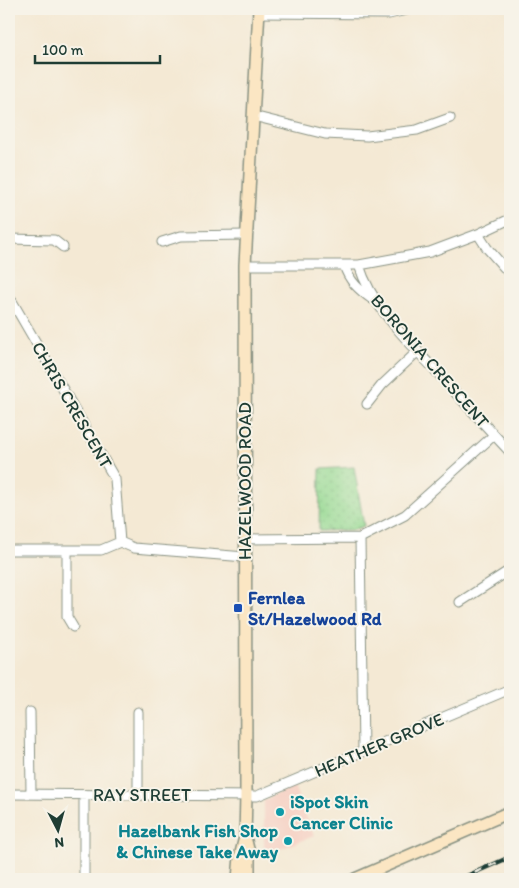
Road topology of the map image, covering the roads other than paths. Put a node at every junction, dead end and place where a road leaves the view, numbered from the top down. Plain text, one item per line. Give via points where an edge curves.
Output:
1 (410, 9) edge
2 (259, 11) edge
3 (450, 118) dead end
4 (253, 120) junction
5 (510, 219) edge
6 (478, 234) junction
7 (246, 235) junction
8 (9, 238) edge
9 (162, 242) dead end
10 (63, 246) dead end
11 (245, 264) junction
12 (344, 265) junction
13 (359, 266) junction
14 (510, 274) edge
15 (9, 296) edge
16 (375, 301) junction
17 (418, 351) junction
18 (367, 404) dead end
19 (494, 435) junction
20 (510, 452) edge
21 (360, 538) junction
22 (245, 539) junction
23 (120, 542) junction
24 (9, 550) edge
25 (67, 550) junction
26 (245, 557) junction
27 (510, 570) edge
28 (460, 602) dead end
29 (73, 627) dead end
30 (510, 689) edge
31 (30, 712) dead end
32 (138, 712) dead end
33 (363, 752) junction
34 (9, 794) edge
35 (31, 794) junction
36 (138, 794) junction
37 (84, 795) junction
38 (246, 795) junction
39 (510, 812) edge
40 (245, 837) junction
41 (84, 879) edge
42 (238, 879) edge
43 (249, 879) edge
44 (355, 879) edge

1 - 2 street via 389,14
2 - 4 main road, HAZELWOOD ROAD
3 - 4 street via 417,130 367,136 325,134
4 - 7 main road, HAZELWOOD ROAD
5 - 6 street
6 - 13 street via 430,252
6 - 14 street
7 - 9 street via 181,236
7 - 11 main road, HAZELWOOD ROAD
8 - 10 street via 54,240
11 - 12 street
11 - 22 main road, HAZELWOOD ROAD
12 - 13 street
12 - 16 street via 347,276
13 - 16 street, BORONIA CRESCENT
15 - 23 street, CHRIS CRESCENT via 115,479
16 - 17 street, BORONIA CRESCENT
17 - 18 street
17 - 19 street, BORONIA CRESCENT
19 - 20 street, BORONIA CRESCENT
19 - 21 street via 405,515
21 - 22 street
21 - 33 street
22 - 26 main road, HAZELWOOD ROAD
23 - 25 street via 101,550
23 - 26 street via 134,548
24 - 25 street
25 - 29 street via 67,617
26 - 38 main road, HAZELWOOD ROAD
27 - 28 street
30 - 33 street, HEATHER GROVE
31 - 35 street
32 - 36 street
33 - 38 street, HEATHER GROVE via 264,794
34 - 35 street, RAY STREET
35 - 37 street, RAY STREET
36 - 37 street, RAY STREET
36 - 38 street, RAY STREET
37 - 41 street
38 - 40 main road, HAZELWOOD ROAD
39 - 44 main road
40 - 42 main road
40 - 43 main road

